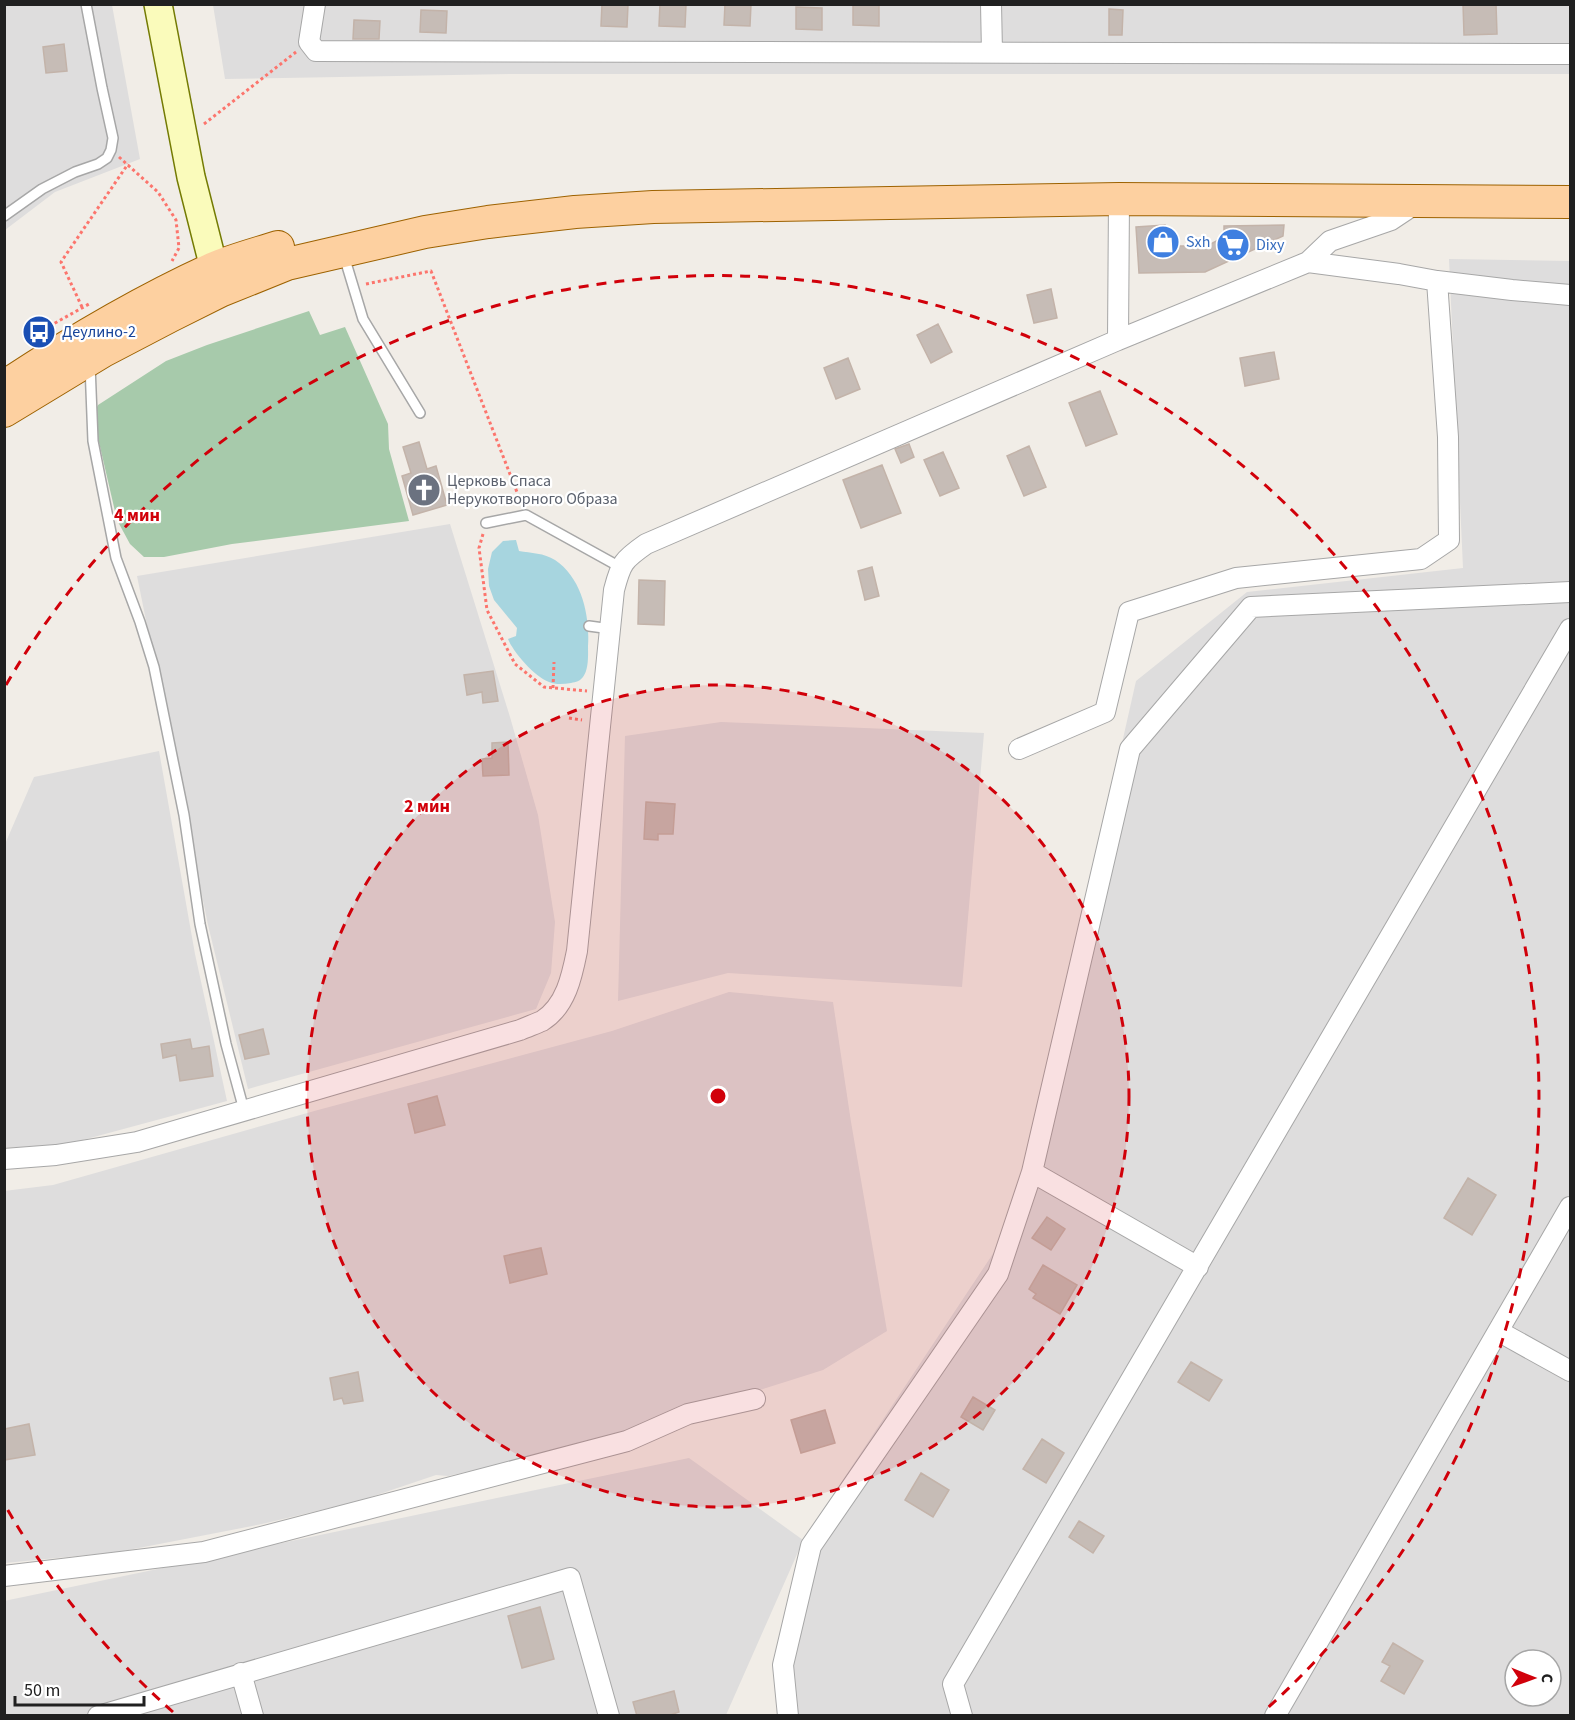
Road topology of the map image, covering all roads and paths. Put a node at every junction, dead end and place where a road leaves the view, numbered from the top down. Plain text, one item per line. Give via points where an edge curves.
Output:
1 (86, 4) edge
2 (158, 4) edge
3 (315, 4) edge
4 (991, 4) edge
5 (309, 42) junction
6 (992, 52) junction
7 (1570, 54) edge
8 (184, 141) junction
9 (111, 150) junction
10 (128, 164) junction
11 (1570, 186) edge
12 (1420, 193) junction
13 (1119, 199) junction
14 (1570, 202) edge
15 (4, 216) edge
16 (342, 250) junction
17 (1308, 262) junction
18 (171, 264) dead end
19 (217, 280) junction
20 (1437, 281) junction
21 (353, 287) junction
22 (1570, 295) edge
23 (92, 303) dead end
24 (82, 307) junction
25 (39, 332) dead end
26 (1118, 340) junction
27 (89, 360) junction
28 (4, 387) edge
29 (4, 411) edge
30 (420, 413) dead end
31 (526, 515) junction
32 (486, 523) joint
33 (620, 567) junction
34 (1570, 592) edge
35 (589, 626) dead end
36 (610, 628) junction
37 (1570, 629) edge
38 (554, 662) dead end
39 (553, 688) junction
40 (604, 692) junction
41 (1019, 749) dead end
42 (244, 1110) junction
43 (4, 1159) edge
44 (1032, 1172) junction
45 (1570, 1207) edge
46 (1198, 1267) junction
47 (1498, 1331) junction
48 (1570, 1371) edge
49 (755, 1399) dead end
50 (4, 1576) edge
51 (240, 1673) junction
52 (98, 1716) edge
53 (253, 1716) edge
54 (609, 1716) edge
55 (788, 1716) edge
56 (962, 1716) edge
57 (1275, 1716) edge

1 - 9 lane via 113,138
2 - 8 street
3 - 5 street
4 - 6 street
5 - 6 street via 316,51
5 - 8 path
6 - 7 street
8 - 19 street
9 - 10 path
9 - 15 lane via 98,164 42,189
10 - 18 path via 158,192 176,220 179,248
10 - 24 path via 61,262
11 - 12 main road
12 - 13 main road
12 - 14 main road
12 - 17 street via 1391,220 1330,241
12 - 19 main road via 1124,183 679,189 524,199 433,211 291,242
13 - 16 main road via 653,207 575,212 425,232
13 - 26 street
16 - 19 main road
16 - 21 lane
17 - 20 street
17 - 26 street
19 - 27 main road
19 - 28 main road via 57,352
20 - 22 street
20 - 41 street via 1448,437 1449,540 1421,560 1236,578 1129,612 1105,712
21 - 30 lane via 363,319
21 - 31 path via 431,271
23 - 24 path
24 - 25 path
26 - 33 street via 646,544
27 - 29 main road
27 - 42 lane via 93,441 116,558 154,667 184,815 200,924
31 - 32 lane
31 - 33 lane
32 - 39 path via 479,548 487,609 515,664 544,687
33 - 36 street
34 - 44 street via 1251,607 1130,749
35 - 36 lane
36 - 40 street
37 - 46 street
38 - 39 path
39 - 40 path
40 - 42 street via 578,951 570,984 559,1004 543,1020 520,1030
42 - 43 street via 137,1142
44 - 46 street
44 - 55 street via 998,1274 810,1546 783,1665
45 - 47 street
46 - 56 street via 953,1684
47 - 48 street
47 - 57 street
49 - 50 street via 688,1414 627,1441 204,1552
51 - 52 street
51 - 53 street
51 - 54 street via 570,1578

